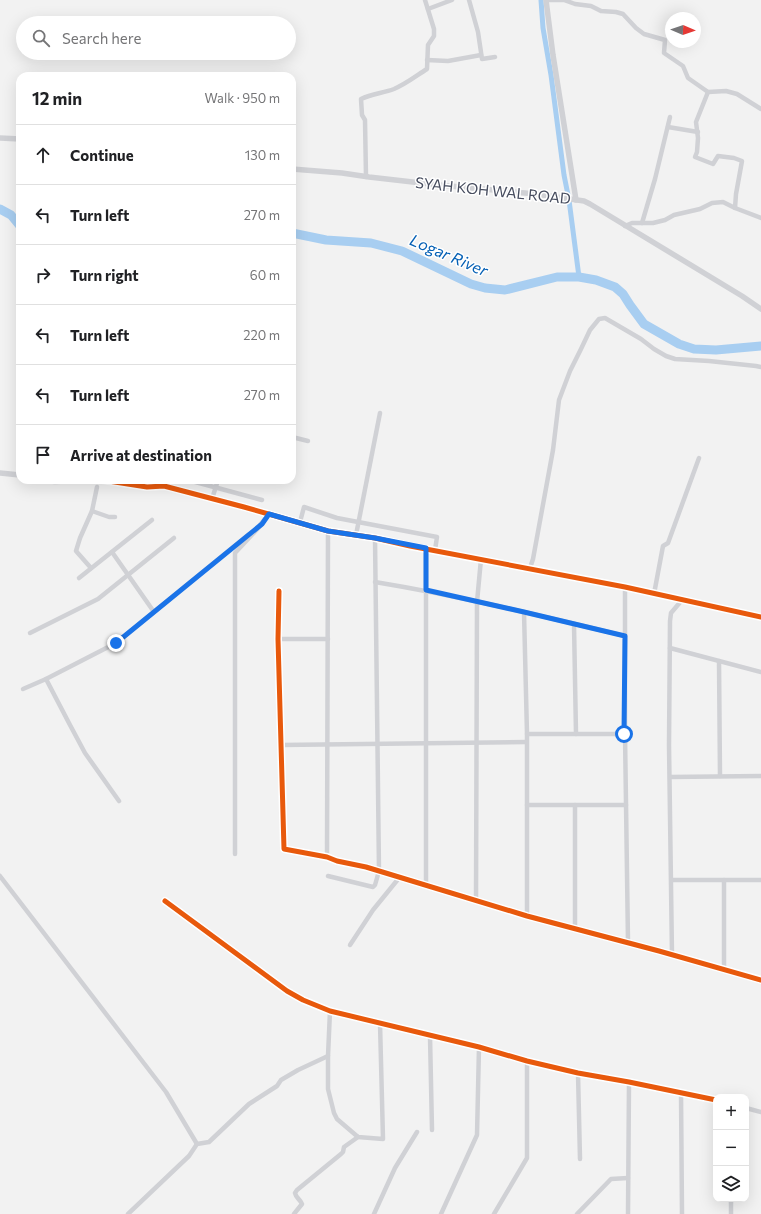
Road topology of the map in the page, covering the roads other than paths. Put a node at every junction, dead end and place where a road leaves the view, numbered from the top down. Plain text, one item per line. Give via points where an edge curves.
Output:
1 (425, 0) edge
2 (452, 0) edge
3 (469, 0) edge
4 (546, 0) edge
5 (428, 9) junction
6 (481, 55) junction
7 (495, 57) dead end
8 (427, 60) junction
9 (708, 92) junction
10 (761, 109) edge
11 (670, 116) dead end
12 (668, 127) junction
13 (698, 132) junction
14 (0, 138) edge
15 (16, 139) edge
16 (296, 169) edge
17 (366, 177) junction
18 (574, 200) junction
19 (735, 208) junction
20 (761, 218) edge
21 (642, 223) junction
22 (625, 226) junction
23 (761, 309) edge
24 (761, 367) edge
25 (380, 414) dead end
26 (296, 438) edge
27 (308, 441) dead end
28 (699, 458) dead end
29 (0, 473) edge
30 (16, 475) edge
31 (128, 484) edge
32 (202, 484) edge
33 (216, 484) edge
34 (97, 487) dead end
35 (215, 488) junction
36 (212, 499) junction
37 (262, 500) dead end
38 (92, 511) junction
39 (269, 514) junction
40 (115, 517) dead end
41 (152, 520) dead end
42 (300, 522) junction
43 (358, 522) junction
44 (262, 524) junction
45 (328, 531) junction
46 (356, 535) junction
47 (174, 538) dead end
48 (375, 538) junction
49 (426, 548) junction
50 (435, 550) junction
51 (112, 552) junction
52 (481, 559) junction
53 (531, 567) junction
54 (92, 568) junction
55 (128, 575) junction
56 (79, 578) dead end
57 (376, 582) junction
58 (626, 587) junction
59 (426, 590) junction
60 (279, 591) dead end
61 (655, 592) junction
62 (682, 600) junction
63 (477, 602) junction
64 (154, 612) junction
65 (524, 612) junction
66 (761, 617) edge
67 (574, 624) junction
68 (30, 633) dead end
69 (625, 636) junction
70 (278, 639) junction
71 (328, 639) junction
72 (670, 648) junction
73 (719, 661) junction
74 (761, 672) edge
75 (46, 679) junction
76 (23, 688) dead end
77 (526, 734) junction
78 (576, 734) junction
79 (624, 734) junction
80 (526, 742) junction
81 (477, 743) junction
82 (426, 744) junction
83 (281, 745) junction
84 (377, 745) junction
85 (327, 746) junction
86 (720, 776) junction
87 (761, 776) edge
88 (670, 777) junction
89 (119, 801) dead end
90 (527, 805) junction
91 (575, 805) junction
92 (626, 805) junction
93 (235, 854) dead end
94 (327, 857) junction
95 (379, 872) junction
96 (0, 876) edge
97 (328, 876) dead end
98 (399, 878) junction
99 (672, 880) junction
100 (724, 880) junction
101 (761, 880) edge
102 (426, 886) junction
103 (165, 901) dead end
104 (476, 901) junction
105 (527, 916) junction
106 (576, 929) junction
107 (628, 942) junction
108 (350, 945) dead end
109 (672, 955) junction
110 (724, 970) junction
111 (761, 980) edge
112 (330, 1011) junction
113 (380, 1023) junction
114 (430, 1036) junction
115 (479, 1047) junction
116 (328, 1056) junction
117 (527, 1061) junction
118 (578, 1073) junction
119 (629, 1082) junction
120 (681, 1092) junction
121 (713, 1099) edge
122 (749, 1109) edge
123 (761, 1112) edge
124 (432, 1130) dead end
125 (417, 1132) dead end
126 (358, 1137) junction
127 (197, 1144) junction
128 (580, 1159) dead end
129 (628, 1178) junction
130 (731, 1202) edge
131 (128, 1214) edge
132 (294, 1214) edge
133 (374, 1214) edge
134 (441, 1214) edge
135 (494, 1214) edge
136 (577, 1214) edge
137 (628, 1214) edge
138 (682, 1214) edge
139 (731, 1214) edge

1 - 5 street
2 - 5 street
3 - 6 street
4 - 9 street via 564,0 601,11 623,14 644,34 664,40 664,53 682,66 688,78
4 - 18 street
5 - 8 street via 434,36 428,45
6 - 7 street via 482,59
6 - 8 street via 448,61
8 - 17 street via 427,69 408,82 361,99 362,115 365,120
9 - 10 street via 726,91 737,94
9 - 13 street via 696,122
11 - 12 street
12 - 13 street
12 - 21 street
13 - 19 street via 695,157 713,164 718,156 742,161
14 - 15 street
16 - 17 street, SYAH KOH WAL ROAD
17 - 18 street, SYAH KOH WAL ROAD
18 - 22 street, SYAH KOH WAL ROAD via 590,204
19 - 20 street
19 - 21 street via 723,202 712,203 665,220
21 - 22 street
22 - 23 street, SYAH KOH WAL ROAD
24 - 53 street via 710,360 675,359 654,349 606,318 599,319 590,330 559,400 553,450
25 - 43 street
26 - 27 street
28 - 61 street via 668,543 664,546
29 - 30 street
31 - 36 street via 164,486
32 - 35 street
33 - 35 street
34 - 38 street
35 - 36 street
35 - 37 street
36 - 39 street
38 - 40 street
38 - 54 street via 76,552
39 - 42 street
39 - 44 street
41 - 51 street
42 - 43 street via 304,507
42 - 45 street
43 - 46 street
43 - 50 street via 437,537
44 - 64 street
44 - 93 street via 235,553
45 - 46 street
45 - 71 street
46 - 48 street
47 - 55 street
48 - 49 street
48 - 57 street
49 - 50 street
49 - 59 street
50 - 52 street
51 - 54 street
51 - 55 street
52 - 53 street
52 - 63 street
53 - 58 street
54 - 56 street
55 - 64 street
55 - 68 street via 98,599
57 - 59 street
57 - 84 street
58 - 61 street
58 - 69 street
59 - 63 street
59 - 82 street
60 - 70 street
61 - 62 street
62 - 66 street
62 - 72 street via 671,613
63 - 65 street
63 - 81 street
64 - 75 street via 116,643
65 - 67 street
65 - 77 street
67 - 69 street
67 - 78 street
69 - 79 street
70 - 71 street
70 - 83 street
71 - 85 street
72 - 73 street
72 - 88 street
73 - 74 street
73 - 86 street
75 - 76 street
75 - 89 street via 85,753
77 - 78 street
77 - 80 street
78 - 79 street
79 - 92 street
80 - 81 street
80 - 90 street
81 - 82 street
81 - 104 street
82 - 84 street
82 - 102 street
83 - 85 street
83 - 94 street via 284,849
84 - 85 street
84 - 95 street
85 - 94 street
86 - 87 street
86 - 88 street
88 - 99 street
90 - 91 street
90 - 105 street
91 - 92 street
91 - 106 street
92 - 107 street
94 - 95 street
95 - 97 street via 373,888
95 - 98 street
96 - 127 street via 166,1092
98 - 102 street
98 - 108 street via 373,910
99 - 100 street
99 - 109 street
100 - 101 street
100 - 110 street
102 - 104 street
103 - 112 street via 286,991
104 - 105 street
105 - 106 street
106 - 107 street
107 - 109 street
109 - 110 street
110 - 111 street
112 - 113 street
112 - 116 street
113 - 114 street
113 - 126 street via 383,1139
114 - 115 street
114 - 124 street
115 - 117 street
115 - 134 street via 477,1135
116 - 126 street via 328,1089 334,1113 337,1119
116 - 127 street via 281,1080 277,1086 249,1104 209,1142
117 - 118 street
117 - 135 street via 527,1158
118 - 119 street
118 - 128 street
119 - 120 street
119 - 129 street
120 - 121 street
120 - 138 street
122 - 123 street
125 - 133 street via 395,1168
126 - 132 street via 297,1190 295,1196 302,1204
127 - 131 street via 189,1156
129 - 136 street via 611,1180
129 - 137 street
130 - 139 street

